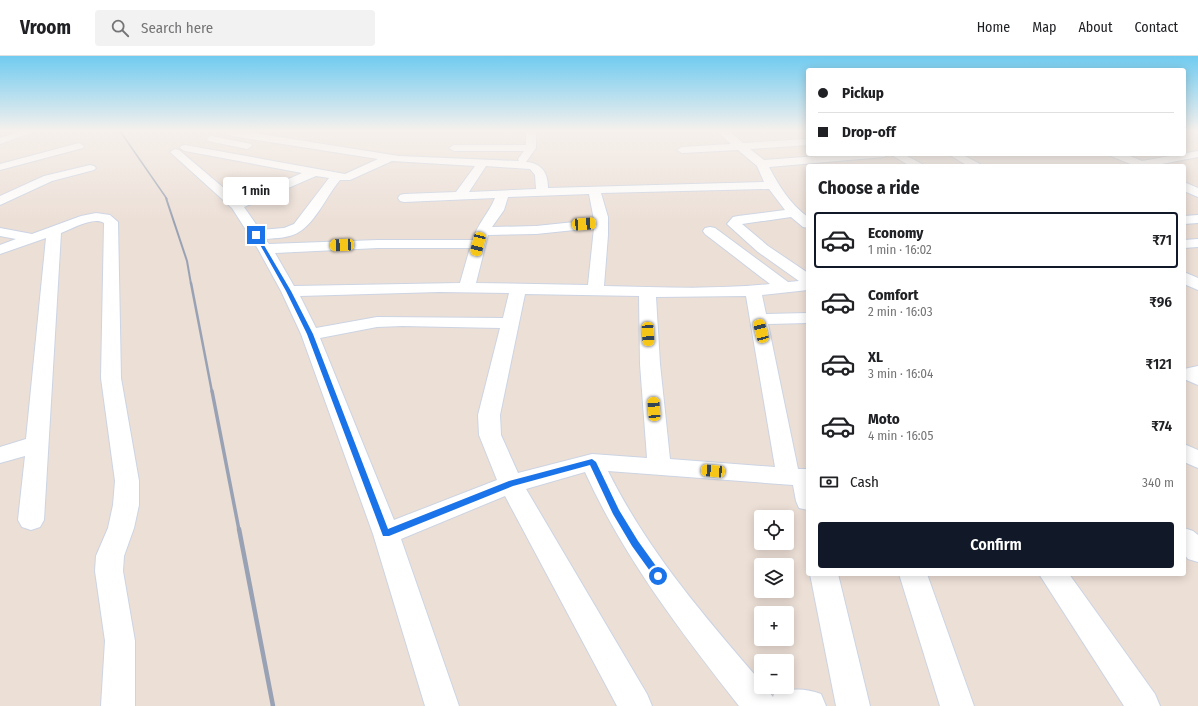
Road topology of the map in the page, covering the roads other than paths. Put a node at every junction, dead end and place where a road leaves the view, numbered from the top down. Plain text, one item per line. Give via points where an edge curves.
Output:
1 (36, 161) edge
2 (186, 161) edge
3 (253, 161) edge
4 (382, 161) edge
5 (459, 161) edge
6 (521, 161) edge
7 (759, 161) edge
8 (788, 161) edge
9 (1162, 161) edge
10 (484, 162) junction
11 (355, 164) dead end
12 (518, 164) junction
13 (762, 164) junction
14 (1149, 164) edge
15 (370, 167) junction
16 (90, 168) dead end
17 (12, 173) edge
18 (313, 173) junction
19 (337, 177) junction
20 (48, 178) junction
21 (772, 185) junction
22 (1186, 187) edge
23 (594, 190) junction
24 (542, 192) junction
25 (1198, 193) edge
26 (503, 194) junction
27 (460, 195) junction
28 (404, 198) dead end
29 (0, 202) edge
30 (237, 206) junction
31 (794, 213) junction
32 (1198, 219) edge
33 (1186, 220) edge
34 (806, 222) edge
35 (600, 223) junction
36 (54, 231) junction
37 (710, 231) dead end
38 (0, 232) edge
39 (480, 237) junction
40 (32, 238) junction
41 (261, 242) junction
42 (1198, 243) edge
43 (1186, 244) edge
44 (0, 250) edge
45 (1186, 278) edge
46 (806, 279) edge
47 (806, 284) edge
48 (1198, 285) edge
49 (467, 287) junction
50 (518, 288) junction
51 (785, 288) junction
52 (596, 290) junction
53 (289, 291) junction
54 (647, 291) junction
55 (753, 291) junction
56 (806, 318) edge
57 (758, 319) junction
58 (511, 323) junction
59 (310, 334) junction
60 (37, 444) junction
61 (1186, 453) edge
62 (0, 455) edge
63 (1198, 460) edge
64 (592, 462) junction
65 (1198, 465) edge
66 (659, 467) junction
67 (1186, 467) edge
68 (800, 477) edge
69 (511, 484) junction
70 (806, 495) edge
71 (31, 520) dead end
72 (386, 534) junction
73 (1186, 540) edge
74 (1198, 551) edge
75 (824, 576) edge
76 (914, 576) edge
77 (1055, 576) edge
78 (118, 706) edge
79 (442, 706) edge
80 (635, 706) edge
81 (760, 706) edge
82 (786, 706) edge
83 (809, 706) edge
84 (853, 706) edge
85 (957, 706) edge
86 (1143, 706) edge

1 - 17 street
2 - 30 street
3 - 18 street
4 - 15 street
5 - 10 street
6 - 12 street
7 - 13 street
8 - 13 street
9 - 14 street
10 - 12 street
10 - 27 street
11 - 15 street
12 - 24 street via 533,166 542,173
13 - 21 street
15 - 19 street via 346,178
16 - 20 street
17 - 20 street
18 - 19 street
18 - 30 street
19 - 41 street via 299,227
20 - 29 street
21 - 23 street
21 - 31 street
22 - 25 street
23 - 24 street
23 - 35 street
24 - 26 street
26 - 27 street
26 - 39 street via 497,210
27 - 28 street
30 - 41 street
31 - 34 street
31 - 46 street via 738,220 734,224 763,249
32 - 33 street
35 - 39 street
35 - 52 street
36 - 40 street
36 - 60 street
36 - 78 street via 95,217 107,218 111,222 111,378 127,481 126,505 110,556 109,571 120,641
37 - 51 street
38 - 40 street
39 - 41 street via 378,244
39 - 49 street
40 - 44 street
41 - 53 street
42 - 43 street
45 - 48 street
47 - 51 street
49 - 50 street
49 - 53 street
50 - 52 street
50 - 58 street
51 - 55 street
52 - 54 street
53 - 59 street
54 - 55 street
54 - 66 street
55 - 57 street
56 - 57 street
57 - 68 street
58 - 59 street via 377,322
58 - 69 street via 489,416 490,435
59 - 72 street
60 - 62 street
60 - 71 street
61 - 63 street
64 - 66 street
64 - 69 street
64 - 81 street via 635,544 694,625
65 - 67 street
66 - 68 street
68 - 70 street
69 - 72 street
69 - 80 street
72 - 79 street
73 - 74 street
75 - 84 street
76 - 85 street
77 - 86 street
82 - 83 street

